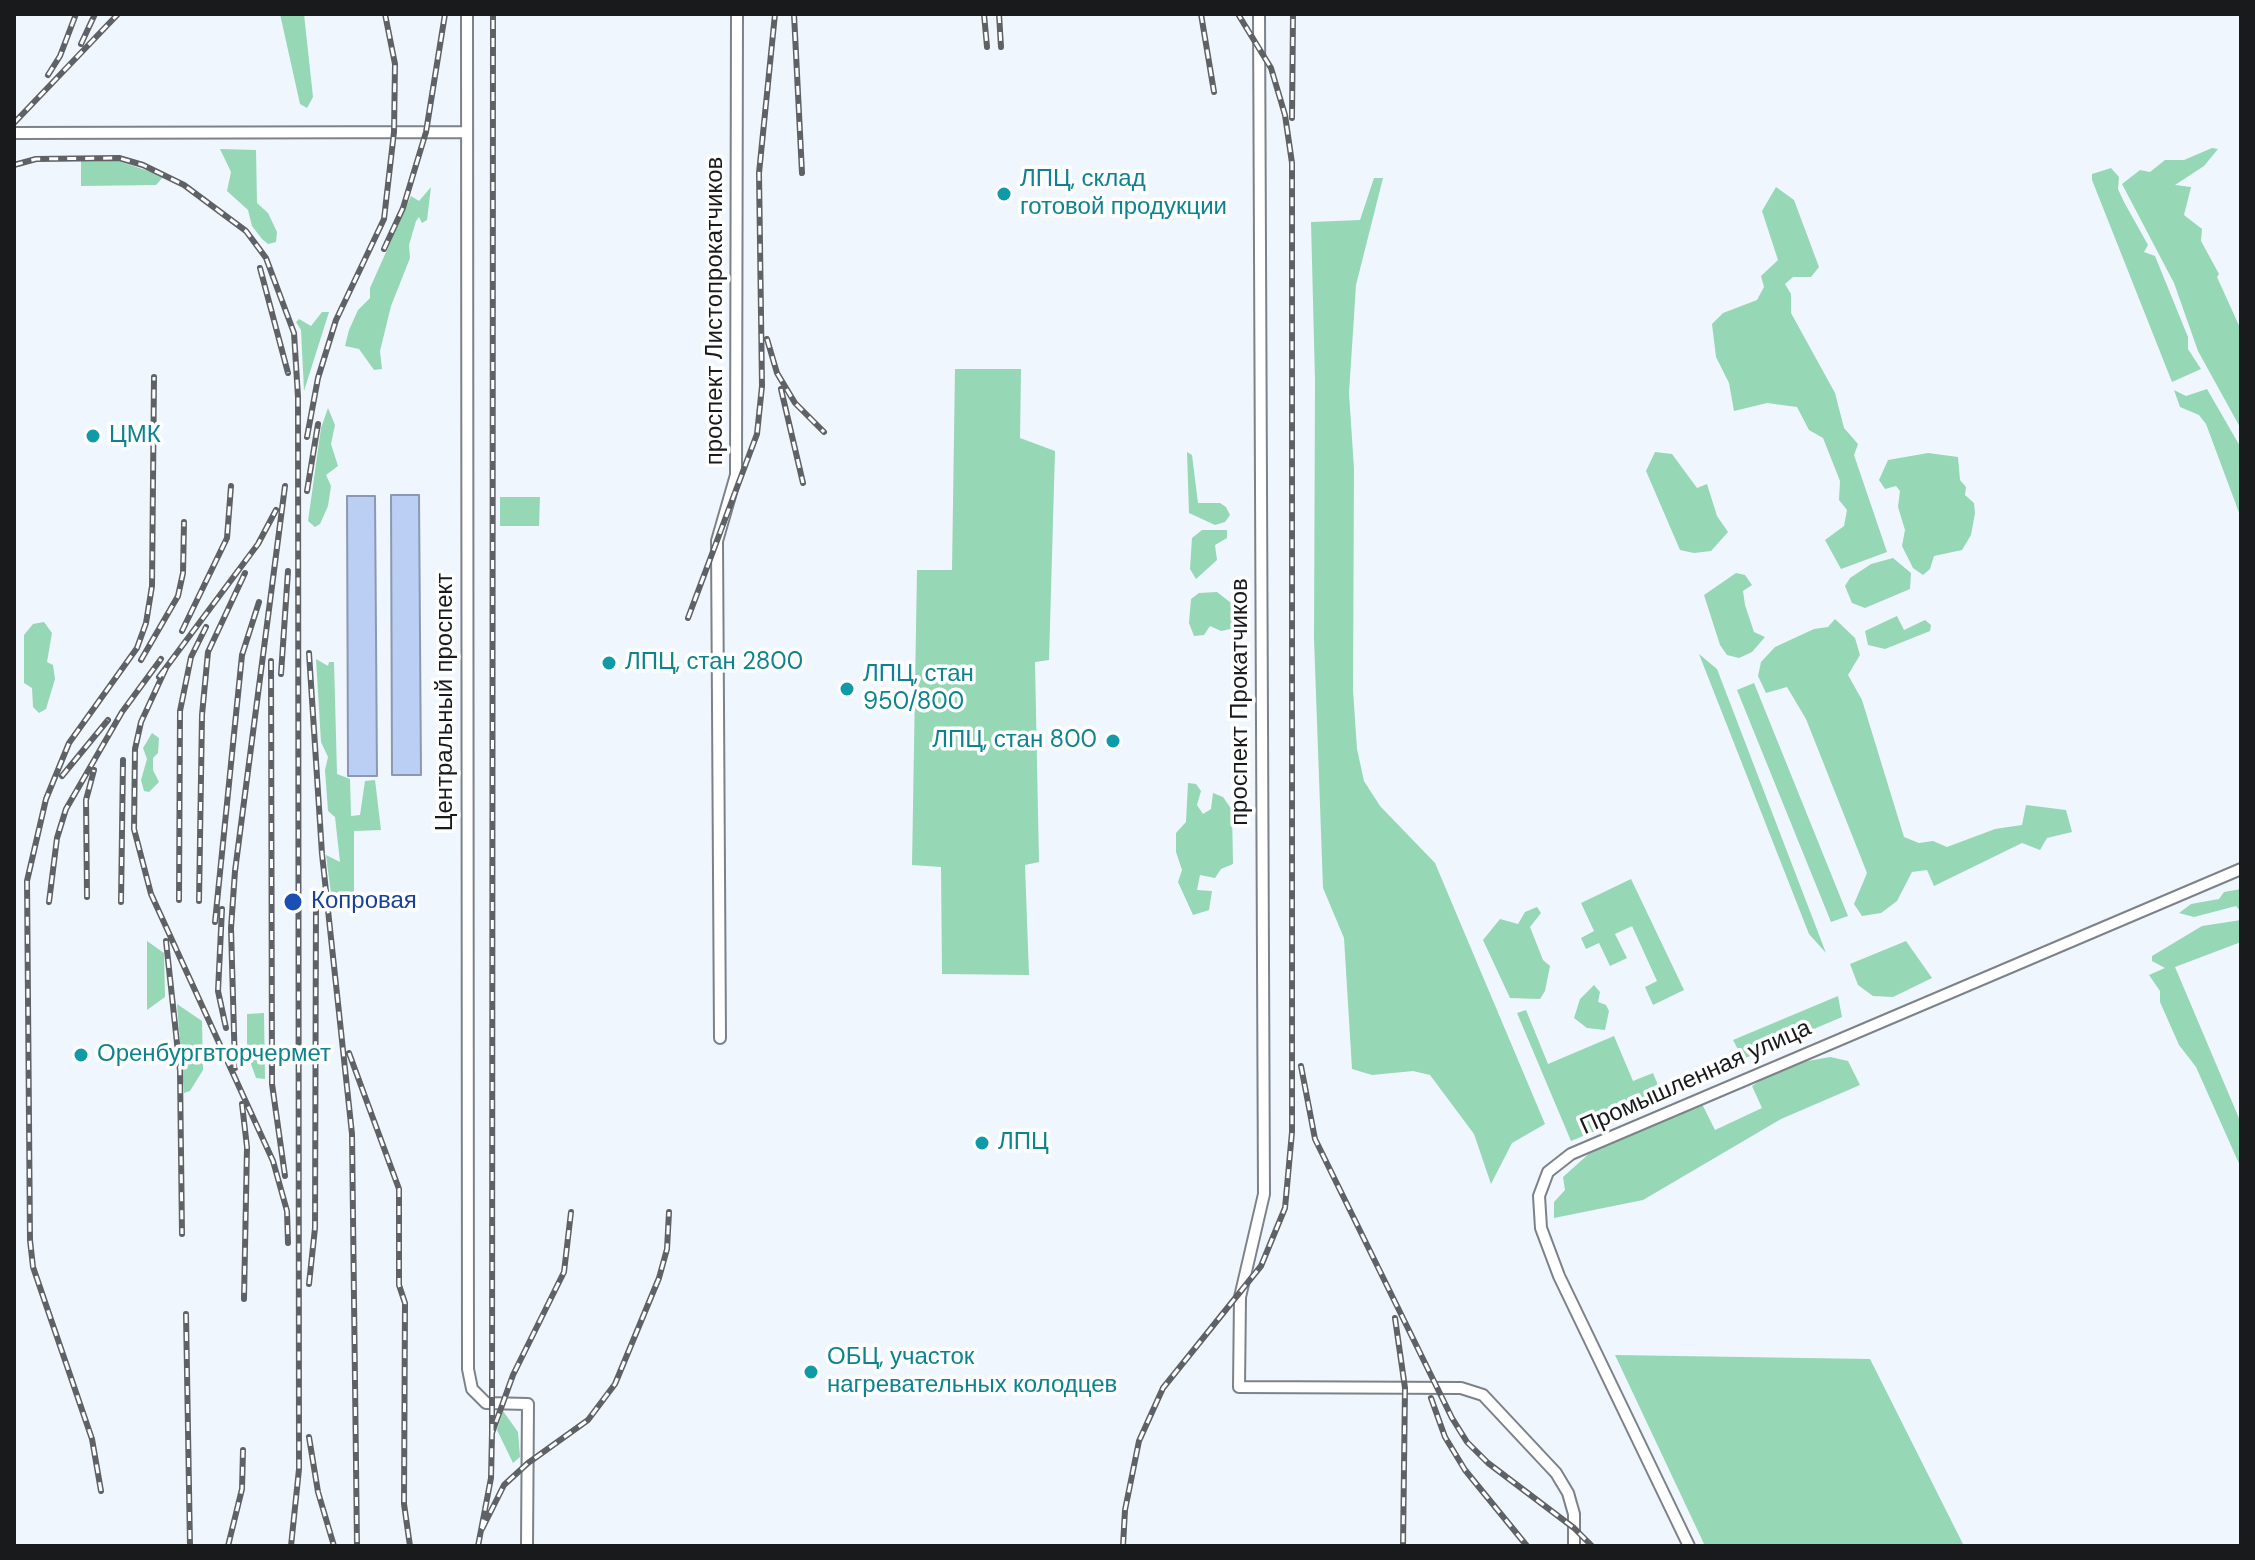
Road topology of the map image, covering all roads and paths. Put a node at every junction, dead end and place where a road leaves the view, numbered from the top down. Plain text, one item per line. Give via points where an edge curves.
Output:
1 (467, 14) edge
2 (737, 14) edge
3 (1259, 14) edge
4 (465, 132) junction
5 (14, 133) edge
6 (2241, 869) edge
7 (720, 1038) dead end
8 (527, 1546) edge
9 (1574, 1546) edge
10 (1689, 1546) edge

1 - 4 street, Центральный проспект
2 - 7 street, проспект Листопрокатчиков via 736,475 717,541
3 - 9 street, проспект Прокатчиков via 1264,1194 1240,1297 1239,1387 1461,1388 1483,1395 1556,1473 1574,1514
4 - 5 street
4 - 8 street, Центральный проспект via 468,1369 472,1389 486,1403 528,1404
6 - 10 street, Промышленная улица via 1571,1154 1548,1172 1539,1196 1541,1228 1559,1276

